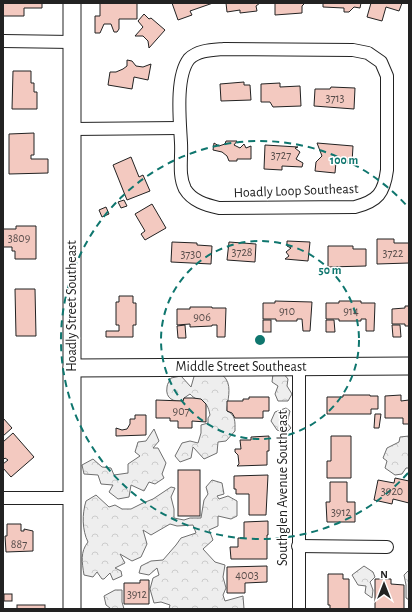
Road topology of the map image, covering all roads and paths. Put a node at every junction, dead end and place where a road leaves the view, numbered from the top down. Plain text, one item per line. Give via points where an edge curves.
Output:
1 (72, 3) edge
2 (3, 42) edge
3 (72, 42) junction
4 (179, 128) junction
5 (72, 129) junction
6 (409, 366) edge
7 (299, 367) junction
8 (72, 368) junction
9 (3, 498) edge
10 (72, 498) junction
11 (298, 546) junction
12 (387, 547) dead end
13 (72, 609) edge
14 (299, 609) edge

1 - 3 street, Hoadly Street Southeast
2 - 3 street
3 - 5 street, Hoadly Street Southeast
4 - 4 street, Hoadly Loop Southeast via 183,70 190,59 202,51 353,50 368,53 381,62 387,76 385,183 379,194 369,203 355,207 219,208 202,204 185,189 181,176
4 - 5 street
5 - 8 street, Hoadly Street Southeast
6 - 7 street, Middle Street Southeast
7 - 8 street, Middle Street Southeast
7 - 11 street, Southglen Avenue Southeast
8 - 10 street, Hoadly Street Southeast
9 - 10 street
10 - 13 street, Hoadly Street Southeast
11 - 12 street
11 - 14 street, Southglen Avenue Southeast

